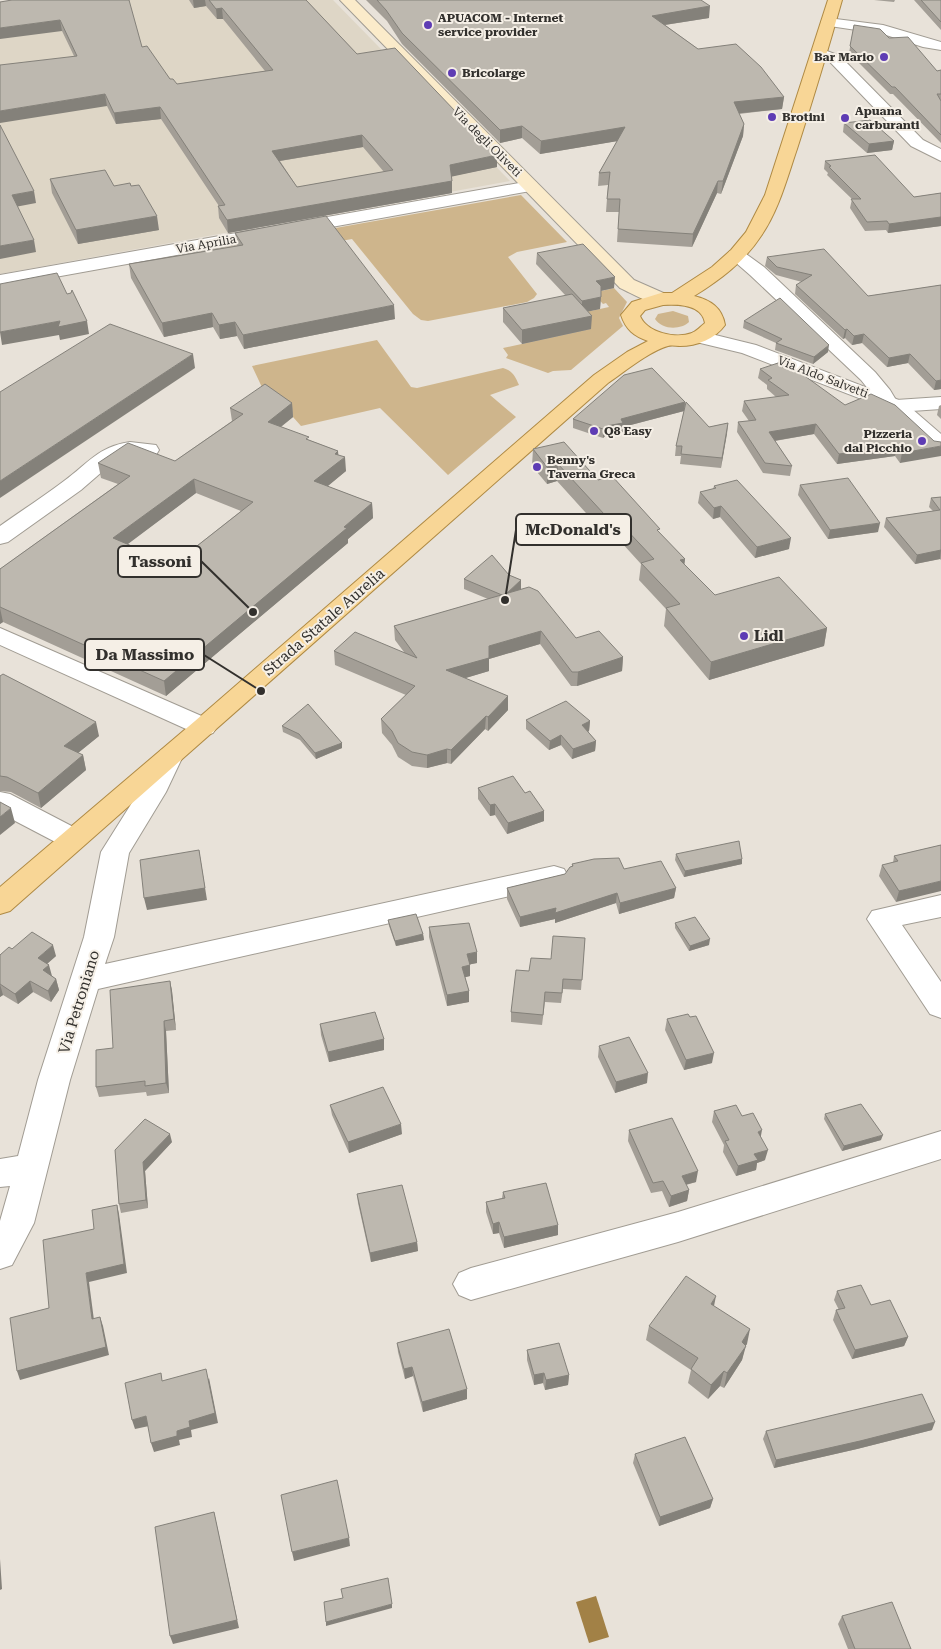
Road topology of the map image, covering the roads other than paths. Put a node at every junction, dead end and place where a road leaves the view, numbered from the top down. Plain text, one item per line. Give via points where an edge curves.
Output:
1 (347, 0) edge
2 (835, 0) edge
3 (828, 22) junction
4 (941, 46) edge
5 (819, 52) junction
6 (941, 156) edge
7 (530, 186) junction
8 (736, 255) junction
9 (717, 274) junction
10 (0, 281) edge
11 (627, 284) junction
12 (668, 299) junction
13 (640, 305) junction
14 (705, 307) junction
15 (715, 325) junction
16 (637, 330) junction
17 (699, 337) junction
18 (666, 340) junction
19 (749, 349) junction
20 (601, 379) junction
21 (941, 403) edge
22 (892, 404) junction
23 (941, 445) edge
24 (148, 450) edge
25 (0, 537) edge
26 (0, 636) edge
27 (204, 727) junction
28 (170, 756) junction
29 (0, 801) edge
30 (73, 839) junction
31 (554, 876) edge
32 (0, 903) edge
33 (941, 906) edge
34 (85, 980) junction
35 (941, 1006) edge
36 (941, 1145) edge
37 (16, 1170) edge
38 (0, 1254) edge
39 (471, 1284) dead end

1 - 7 main road, Via degli Oliveti
2 - 3 main road
3 - 4 street via 880,29
3 - 5 main road
5 - 6 street via 835,59 917,143
5 - 8 main road via 773,196 754,234
7 - 10 street, Via Aprilia
7 - 11 main road, Via degli Oliveti
8 - 9 main road
8 - 22 street via 868,376
9 - 12 main road
9 - 14 main road
11 - 12 main road, Via degli Oliveti
11 - 13 main road, Via degli Oliveti via 627,289
12 - 13 main road
12 - 14 main road
13 - 16 main road via 630,316
14 - 15 main road via 712,313
15 - 17 main road, Strada Statale Aurelia
15 - 19 street, Via Aldo Salvetti
16 - 18 main road, Strada Statale Aurelia
16 - 20 main road, Strada Statale Aurelia
17 - 18 main road, Strada Statale Aurelia
17 - 19 street, Via Aldo Salvetti
18 - 20 main road, Strada Statale Aurelia via 634,356
19 - 22 street, Via Aldo Salvetti
20 - 27 main road, Strada Statale Aurelia
21 - 22 street
22 - 23 street, Via Aldo Salvetti
24 - 25 street via 118,450
26 - 27 street
27 - 28 main road, Strada Statale Aurelia
28 - 30 main road, Strada Statale Aurelia
28 - 34 street, Via Petroniano via 153,792 115,852 98,937
29 - 30 street
30 - 32 main road, Strada Statale Aurelia
31 - 34 street
33 - 35 street via 882,919
34 - 37 street, Via Petroniano via 54,1080
36 - 39 street via 678,1227
37 - 38 street, Via Petroniano via 16,1223

